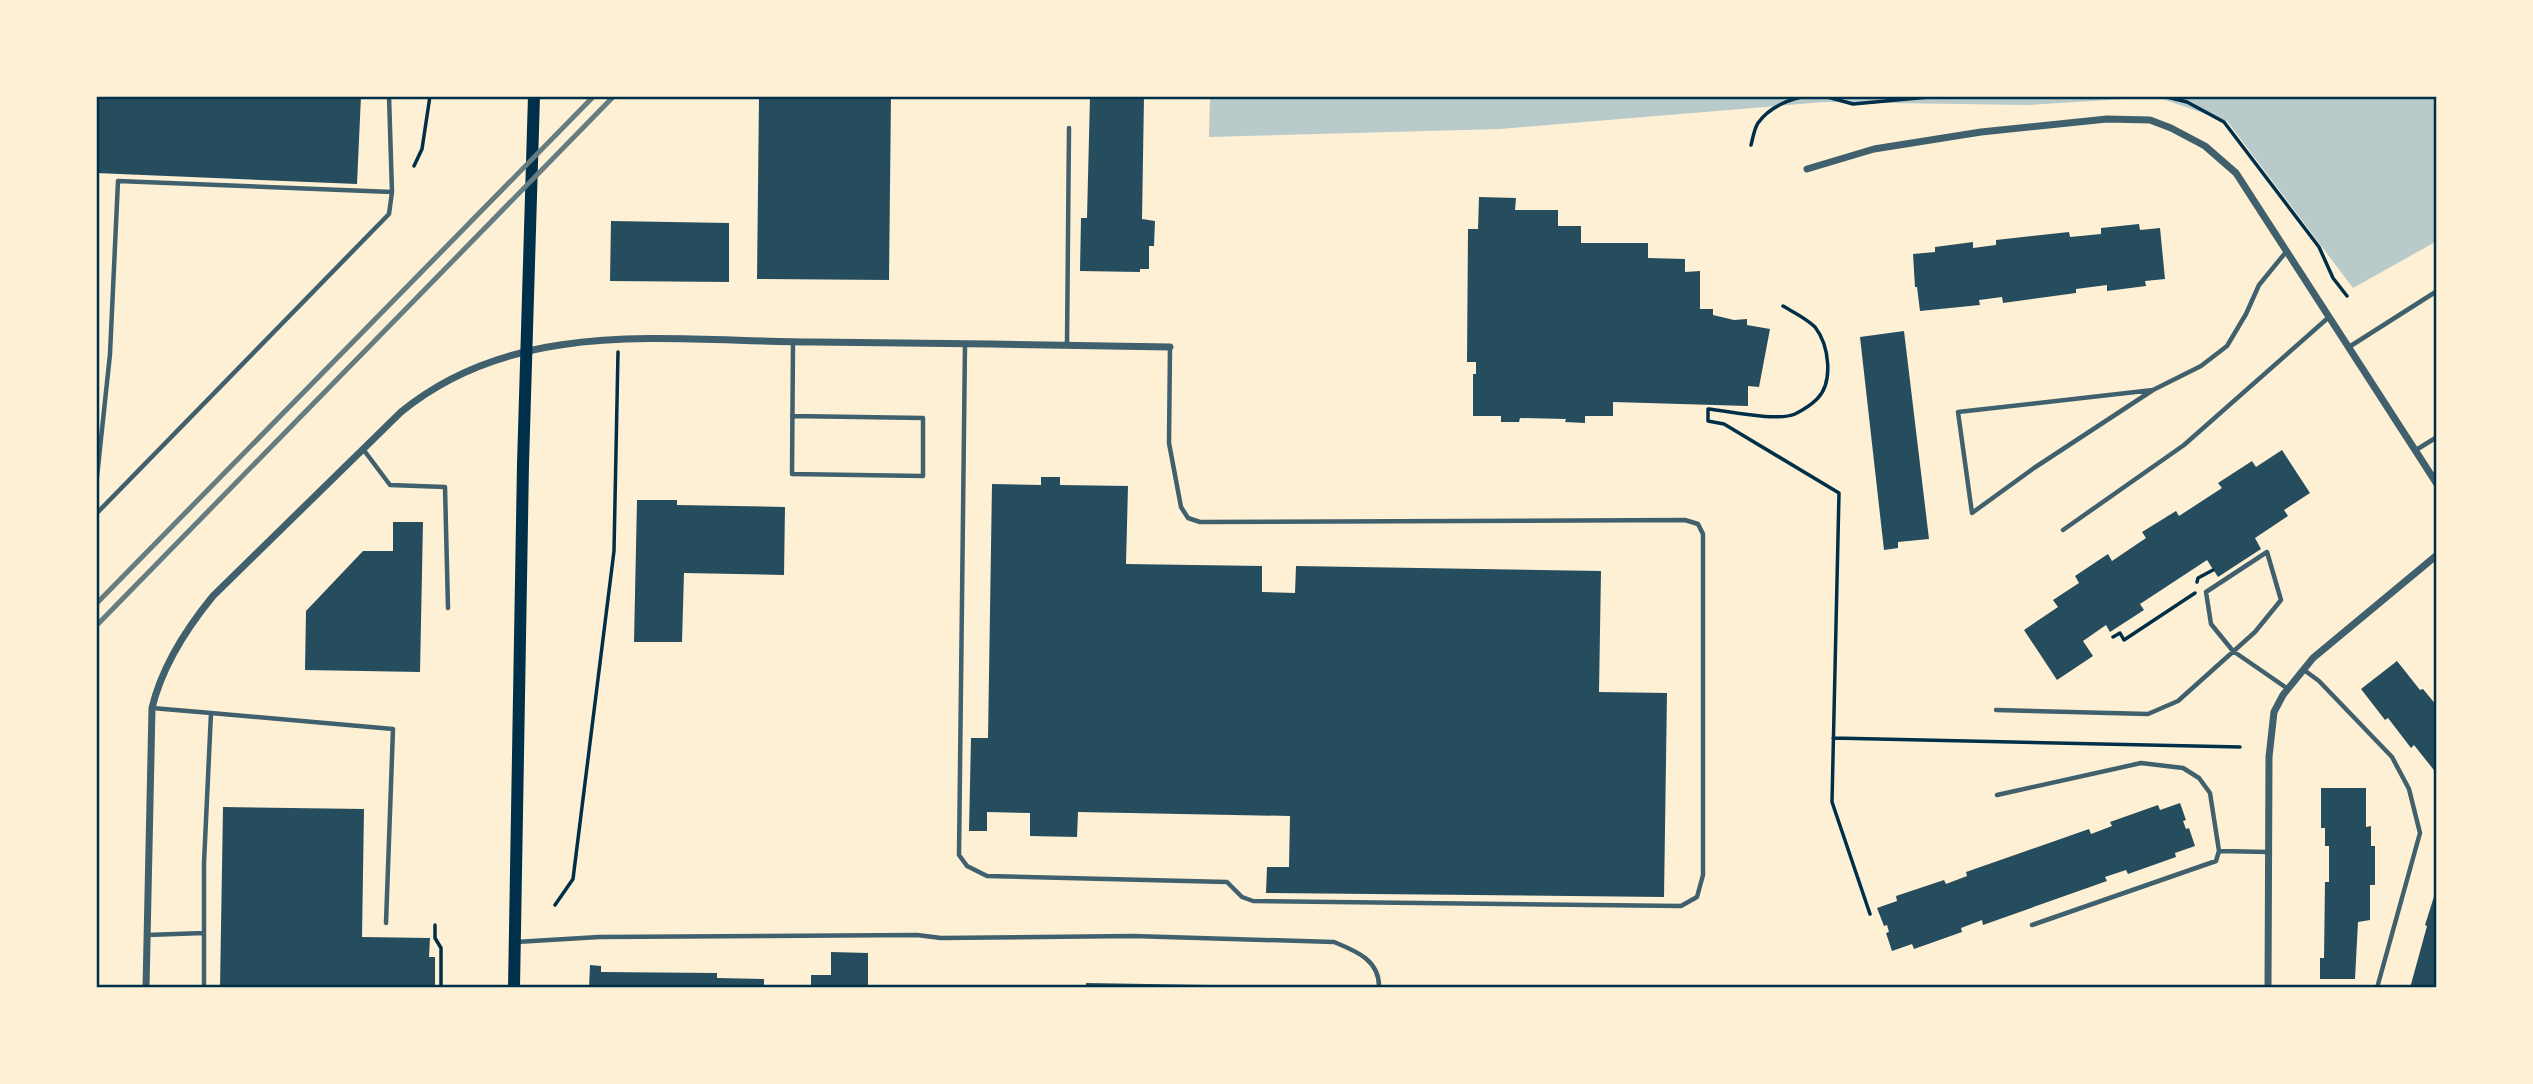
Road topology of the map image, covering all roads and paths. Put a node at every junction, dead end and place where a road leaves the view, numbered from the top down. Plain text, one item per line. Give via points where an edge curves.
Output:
1 (389, 96) edge
2 (430, 96) edge
3 (534, 96) edge
4 (1809, 96) edge
5 (1824, 96) edge
6 (1940, 96) edge
7 (2164, 96) edge
8 (1069, 128) dead end
9 (1751, 145) dead end
10 (414, 166) dead end
11 (1807, 169) dead end
12 (392, 192) junction
13 (2286, 252) junction
14 (2437, 291) edge
15 (2347, 296) dead end
16 (1783, 306) dead end
17 (2329, 317) junction
18 (618, 340) junction
19 (793, 342) junction
20 (965, 343) junction
21 (1067, 345) junction
22 (1170, 347) joint
23 (2348, 347) junction
24 (2153, 390) junction
25 (792, 416) junction
26 (2437, 437) edge
27 (363, 449) junction
28 (2416, 450) junction
29 (97, 452) edge
30 (2437, 484) edge
31 (96, 485) edge
32 (96, 514) edge
33 (2063, 530) dead end
34 (2437, 555) edge
35 (448, 608) dead end
36 (2233, 651) junction
37 (2302, 669) junction
38 (2288, 689) junction
39 (152, 708) junction
40 (1996, 710) dead end
41 (211, 713) junction
42 (1833, 738) junction
43 (2240, 747) dead end
44 (1997, 795) dead end
45 (2219, 851) junction
46 (2267, 852) junction
47 (555, 905) dead end
48 (1870, 914) dead end
49 (386, 923) dead end
50 (435, 925) dead end
51 (2032, 925) dead end
52 (204, 933) junction
53 (146, 935) junction
54 (515, 942) junction
55 (146, 988) edge
56 (204, 988) edge
57 (441, 988) edge
58 (514, 988) edge
59 (1380, 988) edge
60 (2268, 988) edge
61 (2377, 988) edge

1 - 12 lane
2 - 10 path via 422,149
3 - 54 main road
4 - 9 path via 1794,97 1768,112 1756,124
5 - 6 path via 1853,104
7 - 15 path via 2187,102 2224,122 2319,247
8 - 21 lane
11 - 13 street via 1874,149 1981,132 2090,119 2150,120 2221,158 2236,173
12 - 29 lane via 118,181 110,354
12 - 32 lane via 389,214
13 - 17 street
13 - 24 lane via 2259,285 2227,346 2202,366
14 - 23 lane
16 - 42 path via 1814,327 1826,345 1827,376 1819,398 1794,415 1775,418 1708,409 1708,421 1724,424 1839,493
17 - 23 street
17 - 33 lane via 2184,445
18 - 19 street
18 - 27 street via 557,344 482,364 422,395
18 - 47 path via 614,551 573,880
19 - 20 street
19 - 25 lane
20 - 21 street
20 - 22 lane via 958,855 967,866 987,876 1227,882 1253,901 1681,906 1697,898 1703,875 1703,534 1698,524 1685,520 1200,522 1188,518 1181,507 1169,443
21 - 22 street
23 - 28 street
24 - 24 lane via 2034,468 1972,513 1958,412
25 - 25 lane via 792,474 923,476 923,418
26 - 28 lane
27 - 35 lane via 390,485 446,487
27 - 39 street via 213,596 177,646
28 - 30 street
29 - 31 lane
34 - 37 street
36 - 36 lane via 2281,600 2267,552 2206,592 2211,624
36 - 38 lane
36 - 40 lane via 2178,701 2148,714
37 - 38 street
37 - 61 lane via 2392,757 2409,789 2420,832
38 - 46 street via 2274,712 2270,734
39 - 41 lane
39 - 53 street
41 - 49 lane via 393,729
41 - 52 lane
42 - 43 path
42 - 48 path via 1832,802
44 - 45 lane via 2141,763 2183,768 2199,778 2210,793
45 - 46 lane
45 - 51 lane via 2216,861
46 - 60 street
50 - 57 path via 441,948
52 - 53 lane
52 - 56 lane
53 - 55 street
54 - 58 main road
54 - 59 lane via 599,937 916,935 1334,942 1362,953 1380,977

